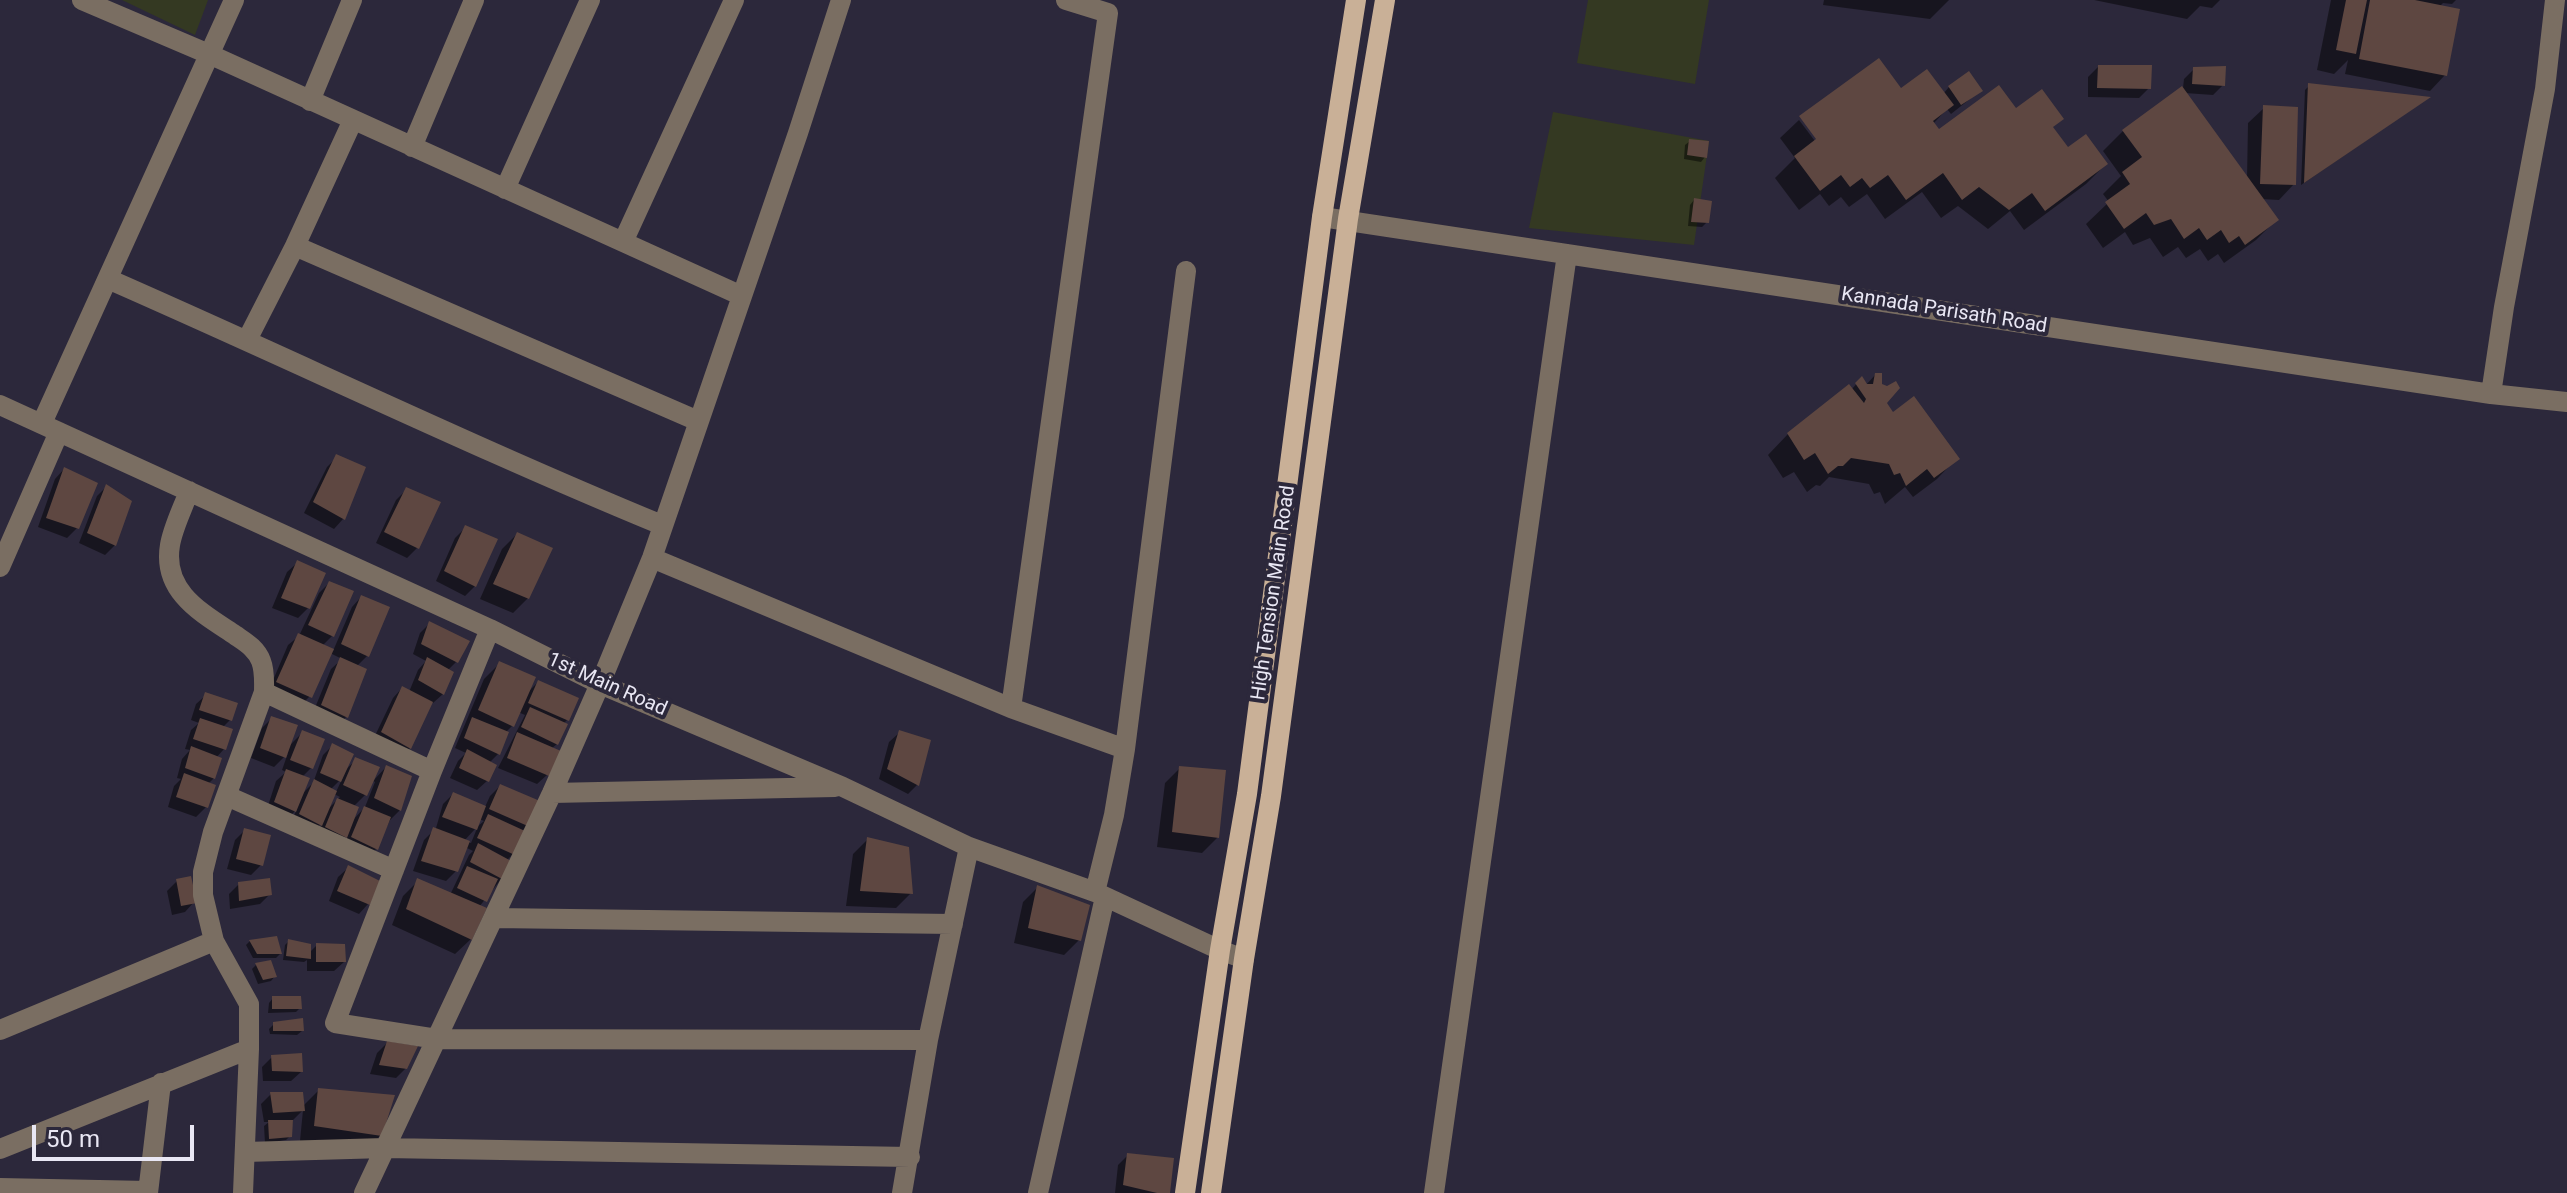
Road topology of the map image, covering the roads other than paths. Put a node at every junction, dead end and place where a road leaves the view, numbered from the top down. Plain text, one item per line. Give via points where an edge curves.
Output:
1 (82, 0) edge
2 (234, 0) edge
3 (352, 0) edge
4 (474, 0) edge
5 (590, 0) edge
6 (734, 0) edge
7 (841, 0) edge
8 (1066, 0) edge
9 (1356, 0) edge
10 (1385, 0) edge
11 (2555, 0) edge
12 (211, 55) junction
13 (310, 101) junction
14 (353, 120) junction
15 (412, 147) junction
16 (505, 189) junction
17 (1322, 217) junction
18 (1348, 219) junction
19 (623, 242) junction
20 (295, 246) junction
21 (1567, 254) junction
22 (1186, 271) dead end
23 (108, 279) junction
24 (742, 296) junction
25 (247, 340) junction
26 (2491, 394) junction
27 (2567, 402) edge
28 (0, 405) edge
29 (698, 421) junction
30 (51, 428) junction
31 (189, 491) junction
32 (662, 525) junction
33 (652, 558) junction
34 (0, 567) edge
35 (490, 629) junction
36 (600, 684) junction
37 (264, 692) junction
38 (1011, 708) junction
39 (1125, 749) junction
40 (432, 771) junction
41 (843, 787) junction
42 (552, 793) junction
43 (227, 796) junction
44 (969, 847) junction
45 (394, 870) junction
46 (1100, 894) junction
47 (494, 918) junction
48 (953, 924) junction
49 (214, 941) junction
50 (1220, 950) junction
51 (1244, 959) junction
52 (0, 1030) edge
53 (437, 1039) junction
54 (928, 1040) junction
55 (249, 1049) junction
56 (161, 1083) junction
57 (385, 1148) junction
58 (0, 1149) edge
59 (245, 1152) junction
60 (910, 1157) junction
61 (0, 1188) edge
62 (148, 1192) edge
63 (243, 1193) edge
64 (364, 1193) edge
65 (902, 1193) edge
66 (1038, 1193) edge
67 (1185, 1193) edge
68 (1211, 1193) edge
69 (1434, 1193) edge

1 - 12 street
2 - 12 street
3 - 13 street
4 - 15 street
5 - 16 street
6 - 19 street
7 - 24 street
8 - 38 street via 1108,13
9 - 17 main road
10 - 18 main road, High Tension Main Road
11 - 26 street via 2545,89
12 - 13 street
12 - 23 street
13 - 14 street
14 - 15 street
14 - 20 street
15 - 16 street
16 - 19 street
17 - 18 street, Kannada Parisath Road
17 - 50 main road via 1247,794
18 - 21 street, Kannada Parisath Road
18 - 51 main road, High Tension Main Road
19 - 24 street
20 - 25 street
20 - 29 street
21 - 26 street, Kannada Parisath Road
21 - 69 street
22 - 39 street
23 - 25 street
23 - 30 street
24 - 29 street
25 - 32 street
26 - 27 street, Kannada Parisath Road
28 - 30 street, 1st Main Road
29 - 32 street
30 - 31 street, 1st Main Road
30 - 34 street
31 - 35 street, 1st Main Road
31 - 37 street via 170,545 177,588 190,605 252,646 261,660
32 - 33 street
33 - 36 street
33 - 38 street
35 - 36 street, 1st Main Road
35 - 40 street
36 - 41 street, 1st Main Road
36 - 42 street
37 - 40 street
37 - 43 street
38 - 39 street
39 - 46 street
40 - 45 street
41 - 42 street
41 - 44 street, 1st Main Road
42 - 47 street
43 - 45 street
43 - 49 street via 203,872
44 - 46 street, 1st Main Road
44 - 48 street
45 - 53 street via 335,1023
46 - 50 street, 1st Main Road
46 - 66 street
47 - 48 street
47 - 53 street
48 - 54 street
49 - 52 street
49 - 55 street via 249,1004
50 - 51 street, 1st Main Road
50 - 67 main road
51 - 68 main road, High Tension Main Road
53 - 54 street
53 - 57 street
54 - 60 street
55 - 56 street
55 - 59 street
56 - 58 street
56 - 62 street
57 - 59 street
57 - 60 street
57 - 64 street
59 - 63 street
60 - 65 street
61 - 62 street

